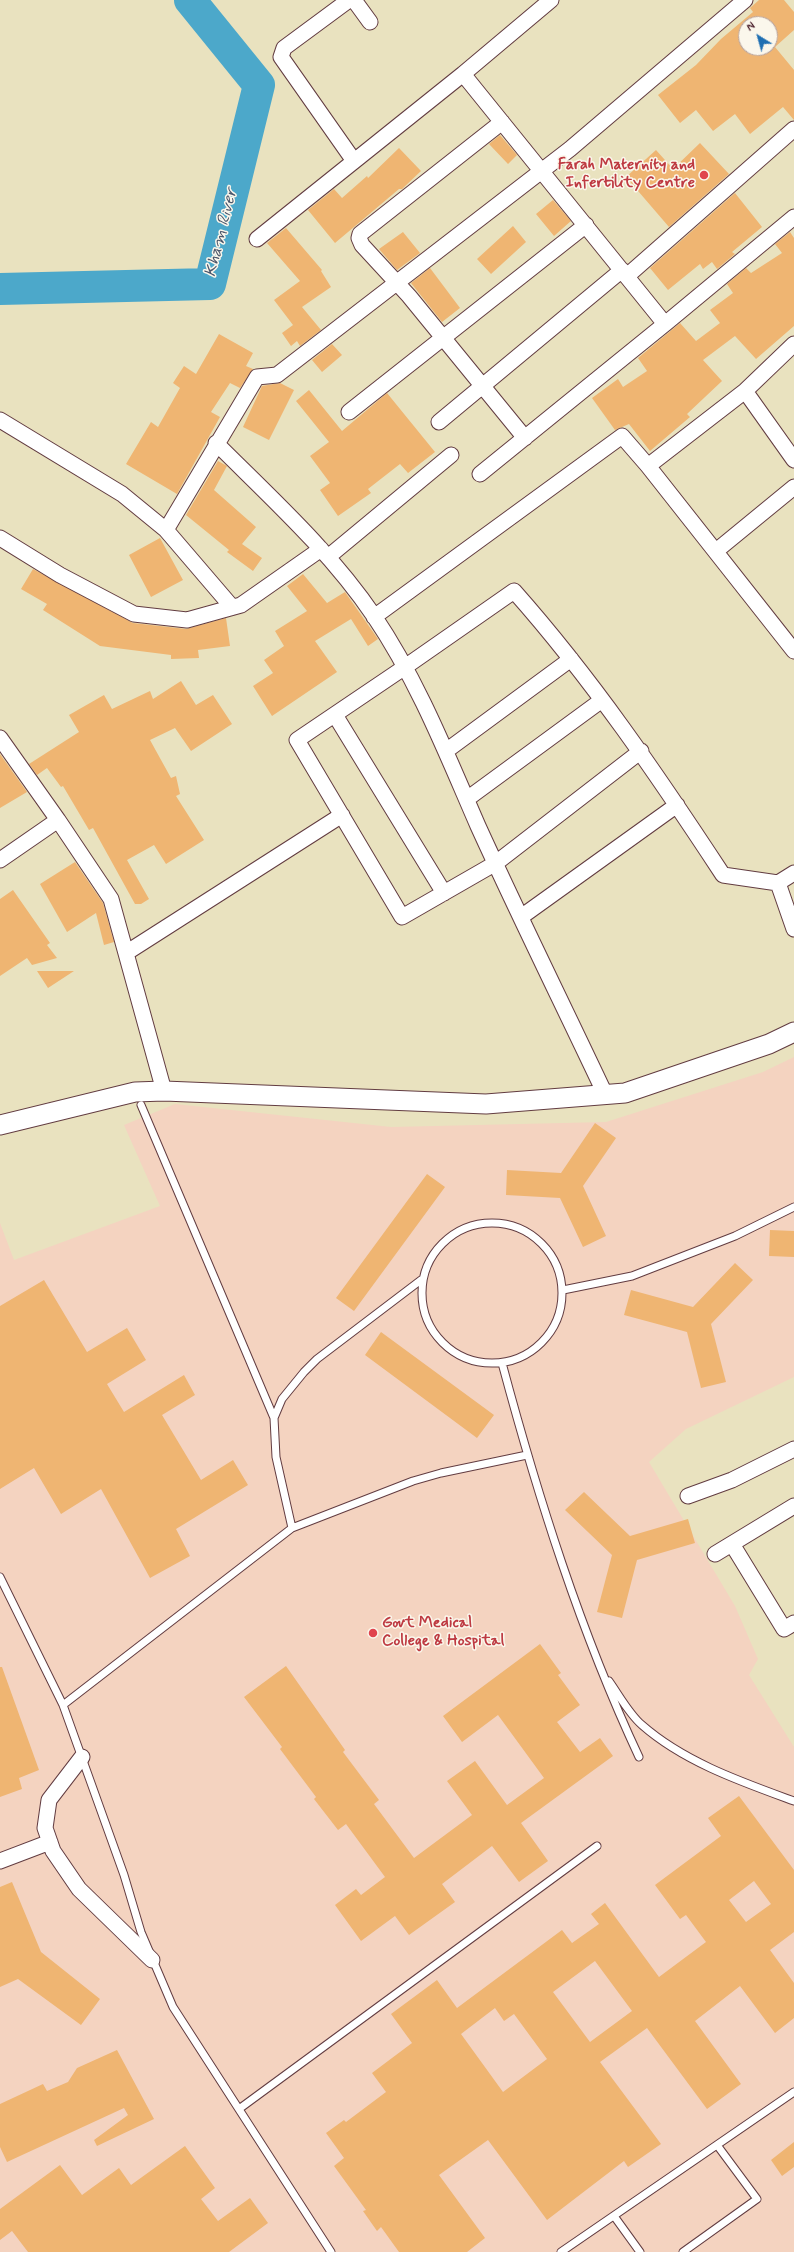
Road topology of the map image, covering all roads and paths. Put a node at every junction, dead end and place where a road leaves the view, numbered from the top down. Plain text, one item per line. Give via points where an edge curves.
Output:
1 (349, 0) edge
2 (354, 0) edge
3 (551, 0) edge
4 (745, 0) edge
5 (370, 22) dead end
6 (463, 74) junction
7 (502, 122) junction
8 (794, 129) edge
9 (354, 161) junction
10 (542, 171) junction
11 (794, 217) edge
12 (586, 225) junction
13 (257, 239) dead end
14 (624, 273) junction
15 (396, 284) junction
16 (665, 324) junction
17 (442, 338) junction
18 (794, 344) edge
19 (482, 386) junction
20 (745, 391) junction
21 (350, 412) dead end
22 (0, 420) edge
23 (439, 422) dead end
24 (525, 438) junction
25 (216, 443) junction
26 (452, 455) dead end
27 (794, 460) edge
28 (648, 466) junction
29 (480, 474) dead end
30 (794, 487) edge
31 (166, 530) junction
32 (0, 538) edge
33 (716, 551) junction
34 (325, 553) junction
35 (232, 607) junction
36 (374, 617) junction
37 (794, 651) edge
38 (571, 659) junction
39 (405, 667) junction
40 (602, 700) junction
41 (335, 714) junction
42 (0, 738) edge
43 (446, 751) junction
44 (641, 751) junction
45 (467, 799) junction
46 (677, 805) junction
47 (342, 815) junction
48 (58, 820) junction
49 (0, 860) edge
50 (496, 863) junction
51 (794, 873) edge
52 (778, 883) junction
53 (444, 893) junction
54 (521, 917) junction
55 (794, 929) edge
56 (126, 953) junction
57 (794, 1032) edge
58 (164, 1091) junction
59 (605, 1094) junction
60 (141, 1105) dead end
61 (0, 1125) edge
62 (794, 1207) edge
63 (421, 1280) junction
64 (563, 1290) junction
65 (502, 1362) junction
66 (274, 1418) junction
67 (794, 1448) edge
68 (527, 1455) junction
69 (688, 1496) dead end
70 (794, 1506) edge
71 (292, 1528) junction
72 (732, 1544) junction
73 (716, 1554) dead end
74 (0, 1577) edge
75 (7, 1589) junction
76 (0, 1593) edge
77 (794, 1623) edge
78 (602, 1671) junction
79 (63, 1705) junction
80 (82, 1757) junction
81 (639, 1757) dead end
82 (794, 1802) edge
83 (50, 1842) junction
84 (597, 1846) dead end
85 (0, 1861) edge
86 (152, 1960) junction
87 (794, 2092) edge
88 (239, 2110) junction
89 (718, 2145) junction
90 (614, 2216) junction
91 (331, 2252) edge
92 (561, 2252) edge
93 (640, 2252) edge
94 (683, 2252) edge

1 - 9 street via 284,48 281,57
2 - 5 street
3 - 6 street
4 - 10 street
6 - 7 street
6 - 9 street
7 - 10 street
7 - 15 street via 360,234 359,241
8 - 14 street
9 - 13 street
10 - 12 street
10 - 15 street
11 - 16 street
12 - 14 street
12 - 17 street
14 - 16 street
14 - 19 street
15 - 17 street via 409,296
15 - 25 street via 277,375 257,377
16 - 24 street
17 - 19 street
17 - 21 street
18 - 20 street
19 - 23 street
19 - 24 street
20 - 27 street
20 - 28 street
22 - 31 street via 122,494
24 - 29 street
25 - 31 street
25 - 34 street
26 - 34 street
28 - 33 street
28 - 36 street via 622,436
30 - 33 street
31 - 35 street
32 - 35 street via 60,575 134,614 187,620
33 - 37 street
34 - 35 street via 242,605
34 - 36 street
36 - 39 street
38 - 39 street via 514,591
38 - 40 street
38 - 43 street
39 - 41 street
39 - 43 street
40 - 44 street
40 - 45 street
41 - 47 street via 297,740
41 - 53 street
42 - 48 street
43 - 45 street
44 - 46 street
44 - 50 street
45 - 50 street
46 - 52 street via 723,875
46 - 54 street
47 - 53 street via 402,917
47 - 56 street
48 - 49 street
48 - 56 street via 111,899
50 - 53 street
50 - 54 street
51 - 52 street
52 - 55 street
54 - 59 street
56 - 58 street
57 - 59 street via 769,1044 625,1093
58 - 59 street via 486,1104
58 - 61 street via 135,1092
60 - 66 lane
62 - 64 lane via 736,1236 632,1276
63 - 64 lane via 440,1245 462,1229 489,1222 517,1227 540,1241 557,1264
63 - 65 lane via 421,1296 427,1323 444,1346 467,1360 495,1364
63 - 66 lane via 304,1372 282,1399
64 - 65 lane via 559,1318 544,1341 521,1358
65 - 68 lane
66 - 71 lane via 276,1457
67 - 69 street via 732,1480
68 - 71 lane via 420,1479
68 - 78 lane via 544,1512
70 - 72 street
71 - 79 lane
72 - 73 street
72 - 77 street via 784,1630
74 - 75 lane
75 - 76 lane
75 - 79 lane
78 - 81 lane
78 - 82 lane via 641,1724 669,1745 732,1779
79 - 80 lane
80 - 83 street via 49,1800 45,1828
80 - 86 lane
83 - 85 street
83 - 86 street via 79,1889
84 - 88 lane
86 - 88 lane via 173,2007
87 - 89 lane
88 - 91 lane
89 - 90 lane
89 - 94 lane via 757,2199
90 - 92 lane
90 - 93 lane

